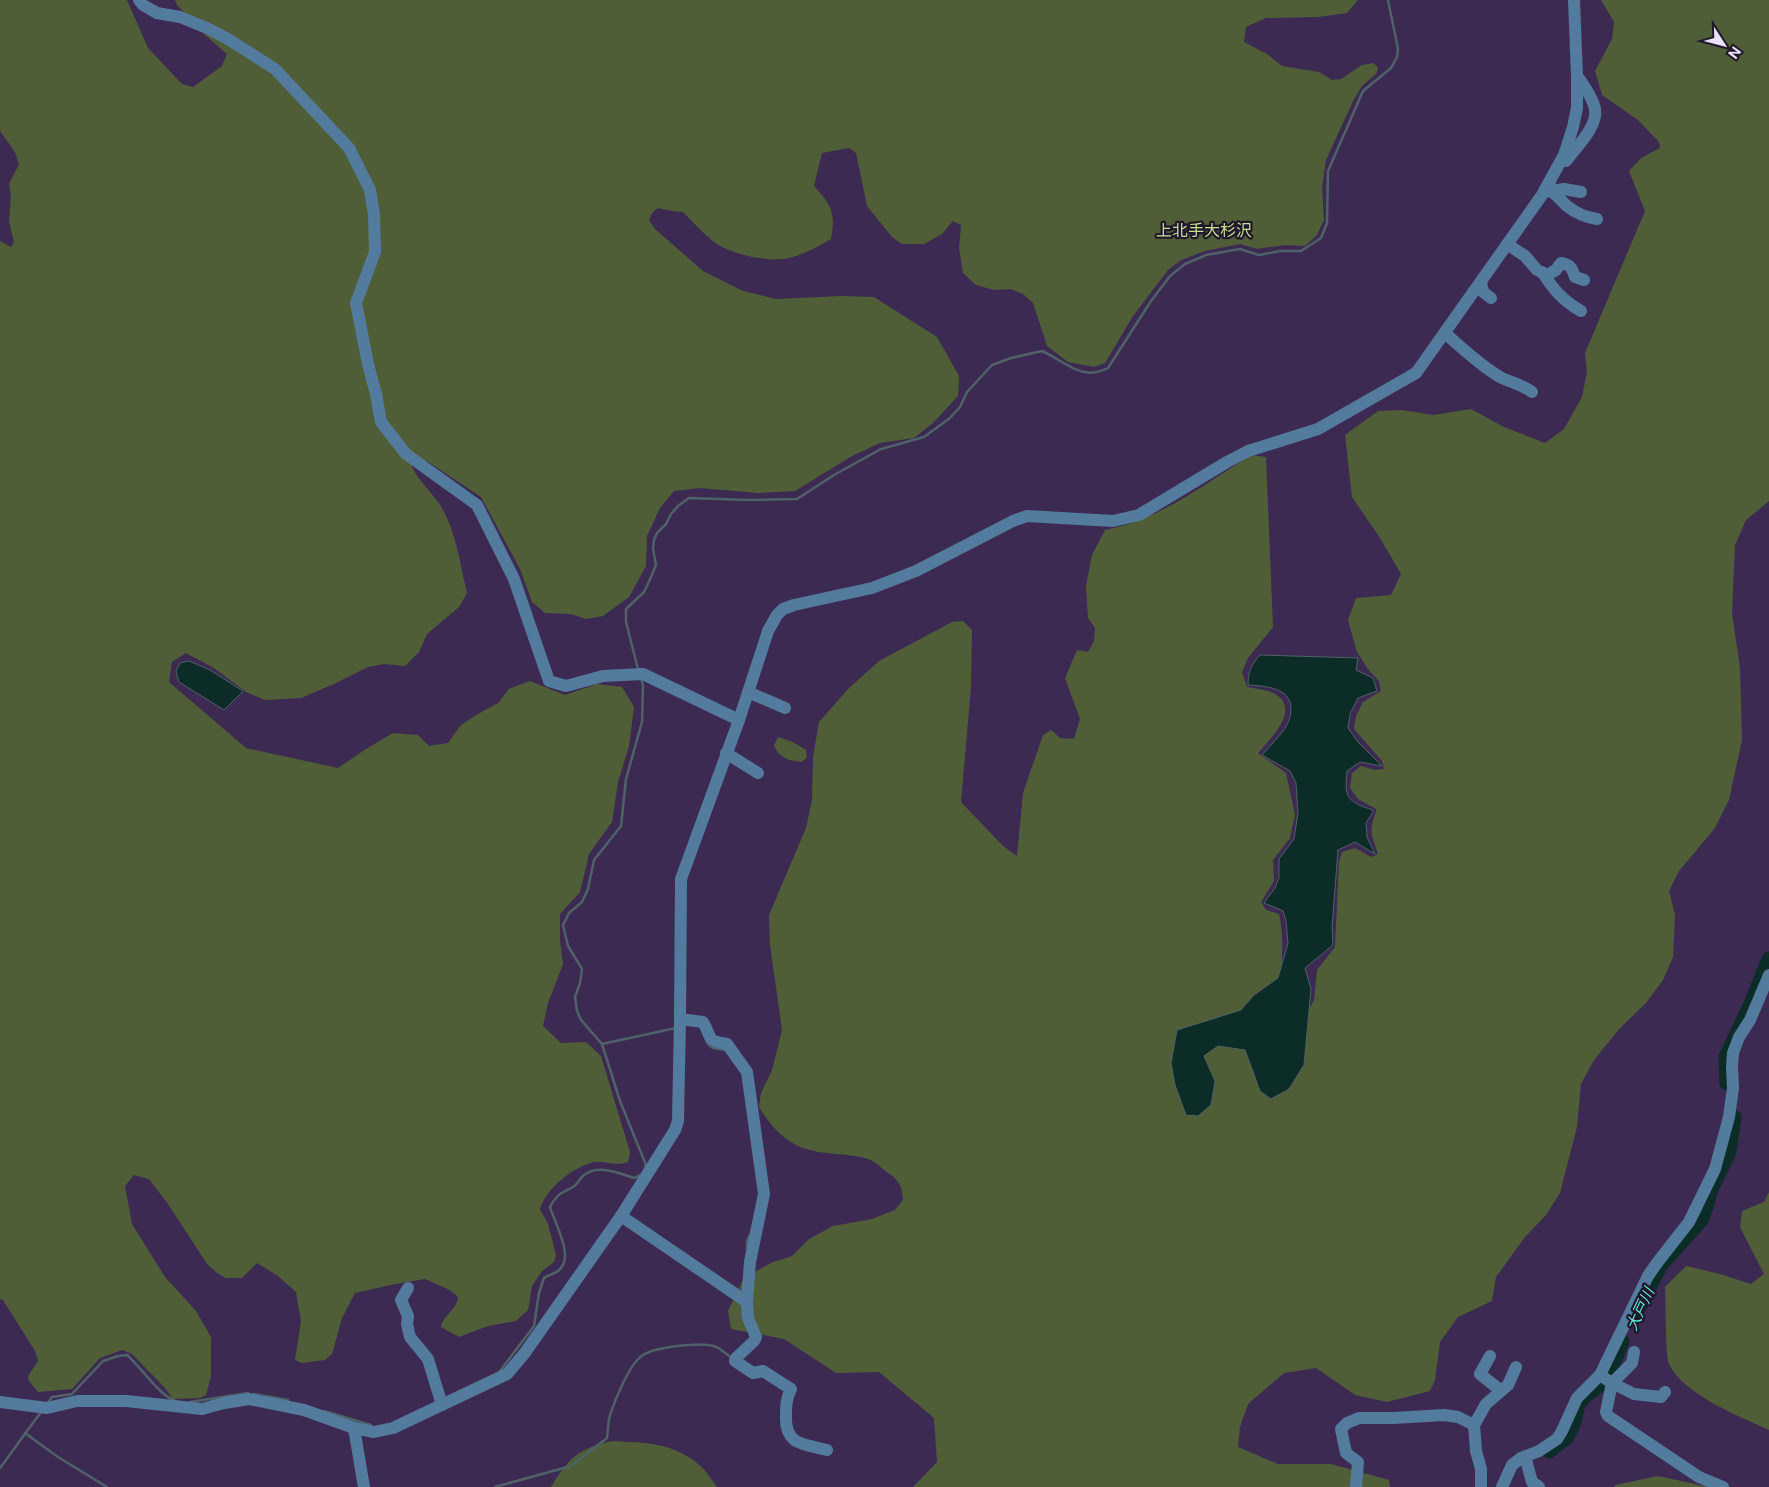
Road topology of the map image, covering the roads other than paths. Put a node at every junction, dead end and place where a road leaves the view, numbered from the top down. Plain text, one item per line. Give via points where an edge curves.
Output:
1 (139, 0) edge
2 (1574, 0) edge
3 (1578, 76) junction
4 (1549, 190) junction
5 (1582, 192) dead end
6 (1597, 219) dead end
7 (1507, 244) junction
8 (1542, 272) junction
9 (1584, 280) dead end
10 (1481, 282) junction
11 (1491, 298) dead end
12 (1581, 311) dead end
13 (1445, 333) junction
14 (1532, 392) dead end
15 (748, 692) junction
16 (785, 708) dead end
17 (739, 720) junction
18 (726, 753) junction
19 (758, 774) dead end
20 (1769, 975) edge
21 (680, 1020) junction
22 (621, 1216) junction
23 (408, 1288) dead end
24 (747, 1302) junction
25 (1634, 1352) dead end
26 (1490, 1356) dead end
27 (1516, 1368) dead end
28 (1606, 1379) junction
29 (1500, 1390) junction
30 (1665, 1392) dead end
31 (0, 1402) edge
32 (441, 1402) junction
33 (1474, 1425) junction
34 (354, 1428) junction
35 (827, 1450) dead end
36 (1525, 1461) junction
37 (364, 1487) edge
38 (1356, 1487) edge
39 (1481, 1487) edge
40 (1502, 1487) edge
41 (1539, 1487) edge
42 (1723, 1487) edge

1 - 17 street via 157,14 180,17 207,28 276,68 349,148 370,190 374,215 375,252 356,303 381,422 406,454 477,505 514,579 549,681 566,686 603,676 639,674
2 - 3 street
3 - 4 street via 1573,127
3 - 4 street via 1595,107 1595,119
4 - 5 street
4 - 6 street via 1582,216
4 - 7 street
7 - 8 street
7 - 10 street
8 - 9 street via 1547,275 1561,263 1572,268 1575,278
8 - 12 street via 1555,292
10 - 11 street via 1483,292
10 - 13 street
13 - 14 street via 1501,377
13 - 15 street via 1416,373 1318,430 1234,458 1139,516 1113,521 1027,516 916,571 872,588 783,609 768,631
15 - 16 street
15 - 17 street
17 - 18 street
18 - 19 street
18 - 21 street via 680,879
20 - 28 street via 1733,1053 1729,1117 1715,1169 1690,1222 1648,1276
21 - 22 street via 678,1121
21 - 24 street via 703,1022 710,1038 727,1044 747,1072 764,1194 750,1262
22 - 24 street
22 - 32 street via 507,1374
23 - 32 street via 401,1300 408,1316 410,1338 428,1360
24 - 35 street via 748,1318 756,1336 735,1362 753,1373 763,1371 791,1389 786,1399 786,1426 790,1436 798,1442
25 - 28 street via 1632,1363
26 - 29 street via 1480,1374
27 - 29 street via 1508,1385
28 - 30 street via 1634,1394 1661,1397
28 - 36 street via 1577,1398 1557,1439
28 - 42 street via 1608,1416 1699,1477
29 - 33 street via 1486,1404
31 - 34 street via 43,1408 77,1401 126,1401 202,1409 248,1399 304,1410
32 - 34 street via 393,1428 374,1432
33 - 38 street via 1444,1415 1359,1418 1347,1423 1341,1429 1346,1453 1358,1462
33 - 39 street
34 - 37 street
36 - 40 street via 1512,1465
36 - 41 street via 1532,1482

